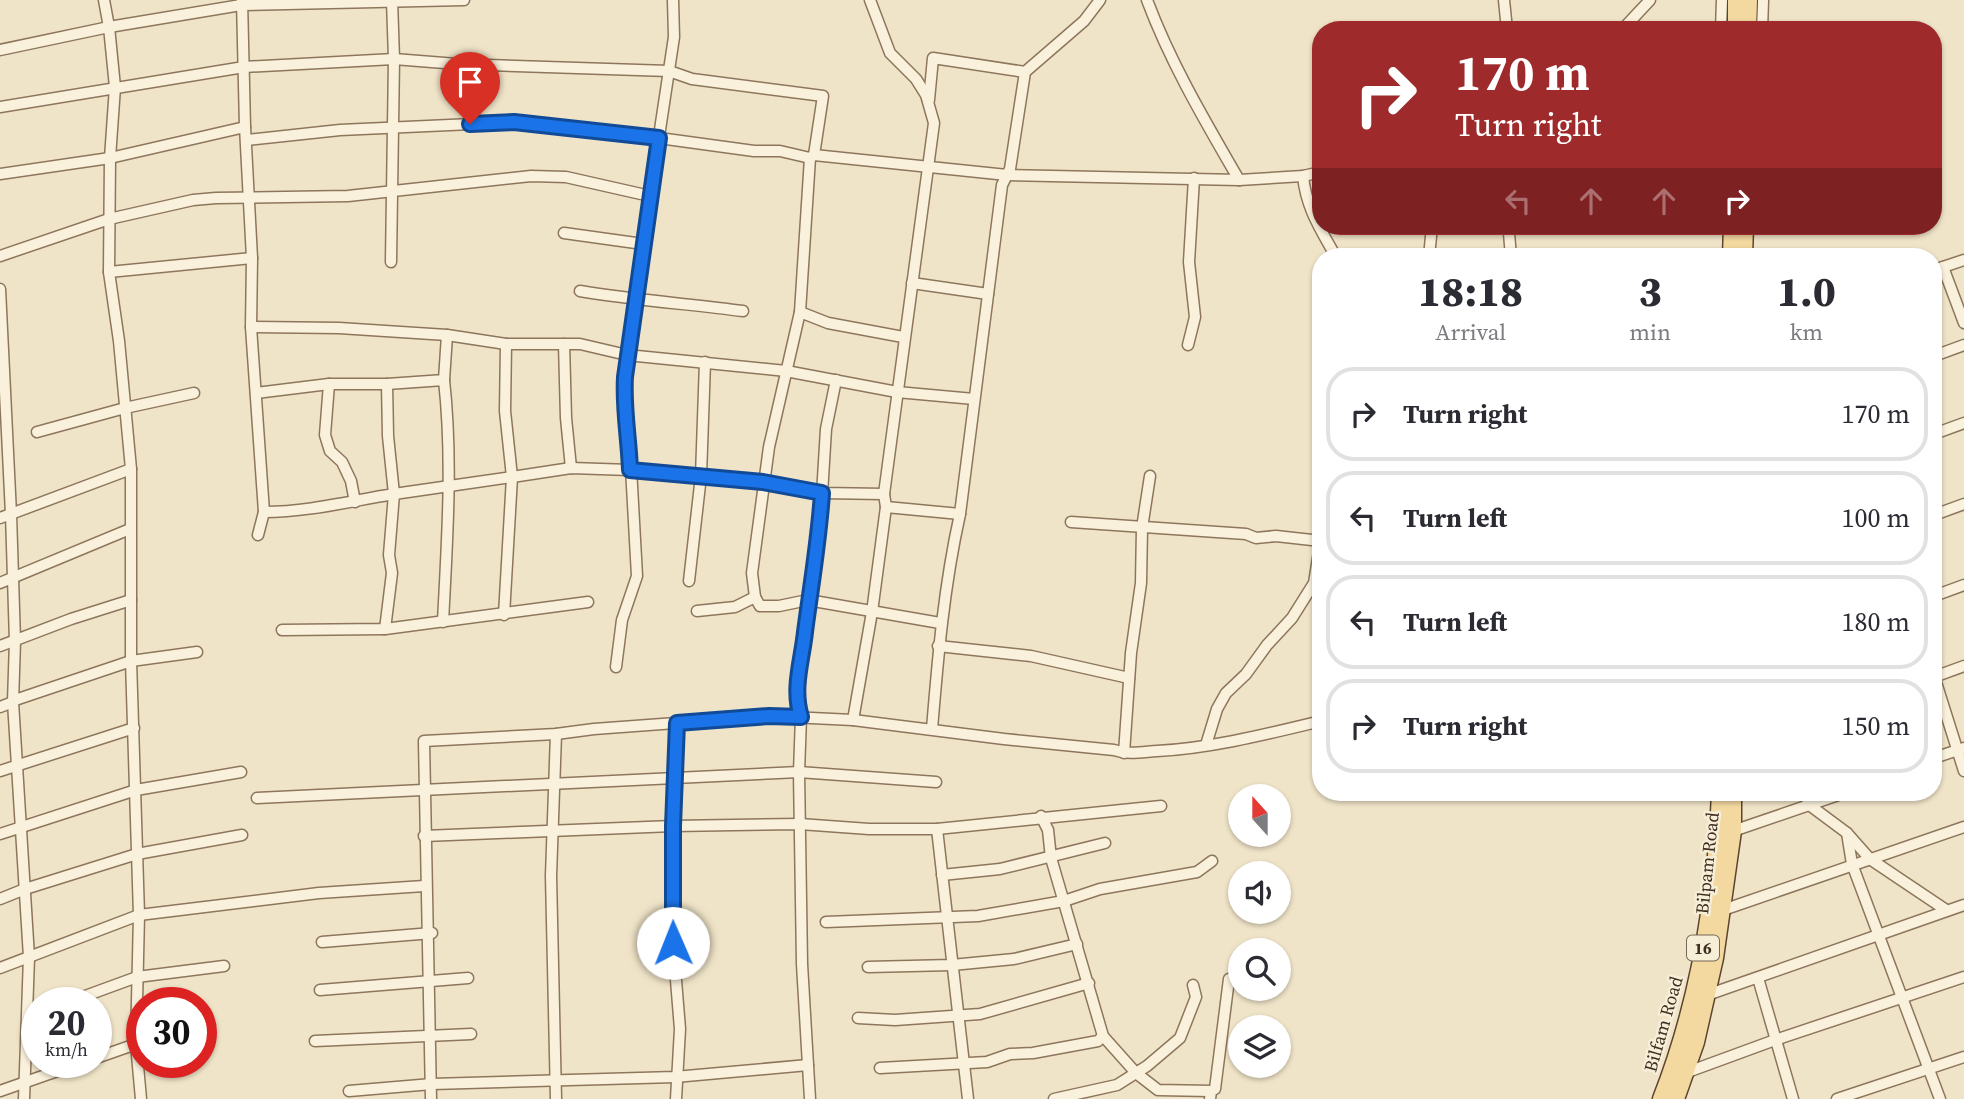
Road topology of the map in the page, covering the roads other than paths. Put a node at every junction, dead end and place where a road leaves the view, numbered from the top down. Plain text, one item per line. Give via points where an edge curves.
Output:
1 (104, 0) edge
2 (464, 0) edge
3 (673, 0) edge
4 (870, 0) edge
5 (1100, 0) edge
6 (1147, 0) edge
7 (1504, 0) edge
8 (1650, 0) edge
9 (1722, 0) edge
10 (1736, 0) edge
11 (1749, 0) edge
12 (1762, 0) edge
13 (392, 1) edge
14 (242, 3) edge
15 (1506, 21) edge
16 (1630, 21) edge
17 (1721, 21) edge
18 (1736, 21) edge
19 (1748, 21) edge
20 (1762, 21) edge
21 (109, 27) junction
22 (0, 50) edge
23 (394, 60) junction
24 (244, 67) junction
25 (669, 71) junction
26 (1026, 72) junction
27 (115, 87) junction
28 (0, 107) edge
29 (929, 109) junction
30 (245, 127) junction
31 (392, 128) junction
32 (659, 138) junction
33 (247, 140) junction
34 (812, 157) junction
35 (110, 158) junction
36 (928, 166) junction
37 (0, 174) edge
38 (1312, 174) edge
39 (1007, 175) junction
40 (1303, 176) junction
41 (1194, 178) junction
42 (1239, 180) junction
43 (392, 192) junction
44 (650, 196) junction
45 (249, 197) junction
46 (1312, 216) edge
47 (109, 219) junction
48 (564, 233) dead end
49 (643, 244) junction
50 (0, 256) edge
51 (253, 258) junction
52 (1964, 260) edge
53 (391, 262) dead end
54 (1942, 268) edge
55 (109, 272) junction
56 (1942, 277) edge
57 (912, 283) junction
58 (0, 289) edge
59 (580, 291) dead end
60 (988, 294) junction
61 (635, 300) junction
62 (743, 311) dead end
63 (800, 312) junction
64 (1964, 323) edge
65 (251, 327) junction
66 (1, 328) edge
67 (447, 335) junction
68 (903, 337) dead end
69 (506, 344) junction
70 (565, 344) junction
71 (1188, 345) dead end
72 (1964, 345) edge
73 (1942, 353) edge
74 (627, 355) junction
75 (705, 362) junction
76 (786, 371) junction
77 (444, 380) junction
78 (836, 380) junction
79 (329, 384) junction
80 (387, 384) junction
81 (2, 387) edge
82 (897, 392) junction
83 (194, 393) dead end
84 (256, 393) junction
85 (974, 399) junction
86 (125, 408) junction
87 (1964, 423) edge
88 (1942, 431) edge
89 (37, 432) dead end
90 (4, 460) edge
91 (571, 467) junction
92 (131, 469) junction
93 (630, 470) junction
94 (701, 476) junction
95 (1150, 476) dead end
96 (512, 477) junction
97 (763, 482) junction
98 (449, 488) junction
99 (822, 493) junction
100 (884, 494) junction
101 (394, 495) junction
102 (355, 502) junction
103 (1964, 504) edge
104 (886, 507) junction
105 (264, 512) junction
106 (1942, 512) edge
107 (11, 514) junction
108 (960, 514) junction
109 (0, 518) edge
110 (1070, 522) dead end
111 (1142, 528) junction
112 (130, 529) junction
113 (258, 535) dead end
114 (1312, 539) edge
115 (13, 578) junction
116 (689, 581) dead end
117 (0, 583) edge
118 (1312, 586) edge
119 (1964, 586) edge
120 (1942, 593) edge
121 (755, 597) junction
122 (131, 600) junction
123 (808, 600) junction
124 (588, 602) dead end
125 (697, 611) dead end
126 (872, 612) junction
127 (504, 614) junction
128 (443, 622) junction
129 (940, 623) junction
130 (385, 629) junction
131 (282, 630) dead end
132 (15, 641) junction
133 (0, 646) edge
134 (939, 646) junction
135 (197, 652) dead end
136 (131, 661) junction
137 (1964, 666) edge
138 (617, 667) dead end
139 (1942, 673) edge
140 (1129, 678) junction
141 (1942, 698) edge
142 (14, 701) junction
143 (0, 707) edge
144 (801, 717) junction
145 (853, 720) junction
146 (677, 723) junction
147 (1312, 723) edge
148 (134, 728) junction
149 (932, 729) junction
150 (556, 734) junction
151 (1206, 745) junction
152 (1960, 749) edge
153 (1124, 753) junction
154 (1942, 755) edge
155 (17, 764) junction
156 (0, 771) edge
157 (1964, 771) edge
158 (241, 772) dead end
159 (799, 772) junction
160 (674, 777) junction
161 (555, 782) junction
162 (936, 782) dead end
163 (425, 789) junction
164 (136, 790) junction
165 (257, 798) dead end
166 (1720, 801) edge
167 (1733, 801) edge
168 (1800, 801) edge
169 (1810, 801) edge
170 (1161, 806) dead end
171 (1041, 816) junction
172 (800, 824) junction
173 (20, 826) junction
174 (673, 826) junction
175 (1964, 827) edge
176 (937, 829) junction
177 (554, 831) junction
178 (1733, 831) junction
179 (1847, 833) junction
180 (0, 834) edge
181 (242, 835) dead end
182 (424, 836) junction
183 (1105, 844) dead end
184 (137, 854) junction
185 (1051, 858) junction
186 (1871, 859) junction
187 (1212, 861) dead end
188 (1852, 864) junction
189 (942, 875) junction
190 (424, 886) dead end
191 (25, 889) junction
192 (0, 899) edge
193 (1064, 901) junction
194 (1964, 905) edge
195 (1723, 910) junction
196 (1946, 910) junction
197 (139, 915) junction
198 (948, 915) junction
199 (826, 922) dead end
200 (432, 933) dead end
201 (1878, 935) junction
202 (322, 942) dead end
203 (1077, 944) junction
204 (29, 957) junction
205 (952, 965) junction
206 (224, 966) dead end
207 (868, 967) dead end
208 (0, 968) edge
209 (137, 976) junction
210 (1964, 976) edge
211 (468, 978) dead end
212 (1758, 978) junction
213 (1089, 983) junction
214 (1193, 985) dead end
215 (31, 987) edge
216 (108, 987) edge
217 (137, 987) edge
218 (1228, 987) edge
219 (320, 989) dead end
220 (1707, 995) junction
221 (1902, 997) junction
222 (958, 1015) junction
223 (858, 1018) dead end
224 (471, 1034) dead end
225 (1103, 1036) junction
226 (1775, 1040) junction
227 (314, 1041) dead end
228 (1964, 1057) edge
229 (963, 1063) junction
230 (808, 1065) junction
231 (880, 1068) dead end
232 (1929, 1069) junction
233 (1136, 1073) junction
234 (1685, 1073) junction
235 (676, 1077) junction
236 (25, 1078) edge
237 (38, 1078) edge
238 (139, 1078) edge
239 (556, 1079) junction
240 (24, 1083) junction
241 (432, 1084) junction
242 (0, 1091) edge
243 (349, 1091) dead end
244 (1157, 1094) edge
245 (1211, 1095) edge
246 (24, 1099) edge
247 (141, 1099) edge
248 (432, 1099) edge
249 (556, 1099) edge
250 (676, 1099) edge
251 (810, 1099) edge
252 (968, 1099) edge
253 (1054, 1099) edge
254 (1661, 1099) edge
255 (1676, 1099) edge
256 (1793, 1099) edge
257 (1837, 1099) edge
258 (1940, 1099) edge

1 - 21 street
2 - 13 street
3 - 25 street
4 - 29 street via 890,53 916,79
5 - 26 street via 1084,21
6 - 42 street via 1185,87
7 - 15 street
8 - 16 street
9 - 17 street
10 - 18 main road
11 - 19 main road
12 - 20 street
13 - 14 street
13 - 23 street
14 - 21 street
14 - 24 street
21 - 22 street
21 - 27 street
23 - 24 street
23 - 25 street
23 - 31 street
24 - 27 street
24 - 30 street
25 - 32 street
25 - 34 street via 692,79 823,96
26 - 29 street via 933,58
26 - 39 street
27 - 28 street
27 - 35 street
29 - 36 street via 934,123
30 - 33 street
30 - 35 street
31 - 32 street via 514,122
31 - 33 street
31 - 43 street
32 - 34 street
32 - 44 street
32 - 74 street
33 - 45 street
34 - 36 street
34 - 63 street
35 - 37 street
35 - 47 street
36 - 39 street
36 - 57 street
38 - 40 street
39 - 41 street
39 - 60 street
40 - 42 street
40 - 46 street
41 - 42 street
41 - 71 street via 1189,262 1195,317
43 - 44 street via 531,176 566,177
43 - 45 street
43 - 53 street
44 - 49 street
45 - 47 street via 193,200
45 - 51 street
47 - 50 street
47 - 55 street
48 - 49 street
49 - 61 street
51 - 55 street
51 - 65 street
52 - 54 street
55 - 86 street
56 - 64 street
57 - 60 street
57 - 82 street
58 - 66 street
59 - 61 street
60 - 85 street
61 - 62 street
61 - 74 street
63 - 68 street via 828,323
63 - 76 street
65 - 67 street
65 - 84 street
66 - 81 street
67 - 69 street
67 - 77 street
69 - 70 street
69 - 96 street via 505,411
70 - 74 street
70 - 91 street
72 - 73 street
74 - 75 street
74 - 93 street via 624,400
75 - 76 street
75 - 94 street
76 - 78 street
76 - 97 street
77 - 80 street
77 - 98 street
78 - 82 street
78 - 99 street via 826,429
79 - 80 street
79 - 84 street
79 - 102 street via 325,435 330,452 342,462 351,481
80 - 101 street
81 - 90 street
82 - 85 street
82 - 100 street
83 - 86 street
84 - 105 street
85 - 108 street
86 - 89 street
86 - 92 street
87 - 88 street
90 - 107 street
91 - 93 street
91 - 96 street
92 - 107 street
92 - 112 street
93 - 94 street
93 - 138 street via 637,576 622,620
94 - 97 street
94 - 116 street
95 - 111 street
96 - 98 street
96 - 127 street
97 - 99 street
97 - 121 street via 752,573
98 - 101 street
98 - 128 street
99 - 100 street
99 - 123 street
100 - 104 street
101 - 102 street
101 - 130 street
102 - 105 street
103 - 106 street
104 - 108 street
104 - 126 street
105 - 113 street
107 - 109 street
107 - 115 street
108 - 129 street
110 - 111 street
111 - 114 street
111 - 140 street via 1141,583
112 - 115 street
112 - 122 street
115 - 117 street
115 - 132 street
118 - 151 street via 1292,618 1226,693
119 - 120 street
121 - 123 street via 760,606
121 - 125 street via 735,607
122 - 132 street
122 - 136 street
123 - 126 street
123 - 144 street via 797,679
124 - 127 street
126 - 129 street
126 - 145 street
127 - 128 street
128 - 130 street
129 - 134 street
130 - 131 street
132 - 133 street
132 - 142 street
134 - 140 street via 1031,656
134 - 149 street
135 - 136 street
136 - 142 street
136 - 148 street
137 - 139 street
140 - 153 street
141 - 152 street
142 - 143 street
142 - 155 street
144 - 145 street
144 - 146 street
144 - 159 street
145 - 149 street
146 - 150 street
146 - 160 street
147 - 151 street
148 - 155 street
148 - 164 street
149 - 153 street
150 - 161 street
150 - 163 street via 424,741
151 - 153 street
152 - 154 street
152 - 157 street
155 - 156 street
155 - 173 street
158 - 164 street
159 - 160 street
159 - 162 street
159 - 172 street
160 - 161 street
160 - 174 street
161 - 163 street
161 - 177 street
163 - 165 street
163 - 182 street
164 - 173 street
164 - 184 street
166 - 254 main road, Bilfam Road / 16 via 1705,934 1679,1052
167 - 178 main road, Bilpam Road / 16
168 - 178 street
169 - 179 street
170 - 171 street
171 - 176 street
171 - 185 street via 1048,830
172 - 174 street
172 - 176 street
172 - 230 street
173 - 180 street
173 - 191 street
174 - 177 street
174 - 235 street via 671,919 680,1030
175 - 186 street
176 - 189 street
177 - 182 street
177 - 239 street
178 - 195 main road, Bilpam Road / 16
179 - 186 street
179 - 188 street
181 - 184 street
182 - 241 street
183 - 185 street
184 - 191 street
184 - 197 street
185 - 189 street
185 - 193 street
186 - 188 street
186 - 196 street
187 - 193 street via 1197,872 1100,889
188 - 195 street
188 - 201 street
189 - 198 street
190 - 197 street via 319,893
191 - 192 street
191 - 204 street
193 - 198 street via 978,916
193 - 203 street
194 - 196 street
195 - 220 main road, Bilpam Road / 16
196 - 201 street
197 - 204 street
197 - 209 street
198 - 199 street
198 - 205 street
200 - 202 street
201 - 212 street
201 - 221 street
203 - 205 street via 1014,959
203 - 213 street
204 - 208 street
204 - 215 street
205 - 207 street
205 - 222 street
206 - 209 street
209 - 216 street
209 - 217 street
210 - 221 street
211 - 219 street
212 - 220 street
212 - 226 street
213 - 222 street via 980,1014
213 - 225 street
214 - 233 street via 1196,998 1181,1038
218 - 245 street
220 - 234 main road, Bilpam Road / 16
221 - 226 street
221 - 232 street
222 - 223 street
222 - 229 street
224 - 227 street
225 - 229 street via 1098,1041
225 - 233 street
226 - 234 street
226 - 256 street
228 - 232 street
229 - 231 street
229 - 252 street
230 - 235 street
230 - 251 street
232 - 257 street
232 - 258 street
233 - 244 street
233 - 253 street via 1116,1085
234 - 255 main road, Bilpam Road / 16
235 - 239 street
235 - 250 street
236 - 240 street
237 - 240 street
238 - 247 street
239 - 241 street
239 - 249 street
240 - 242 street
240 - 246 street
241 - 243 street
241 - 248 street
244 - 245 street

